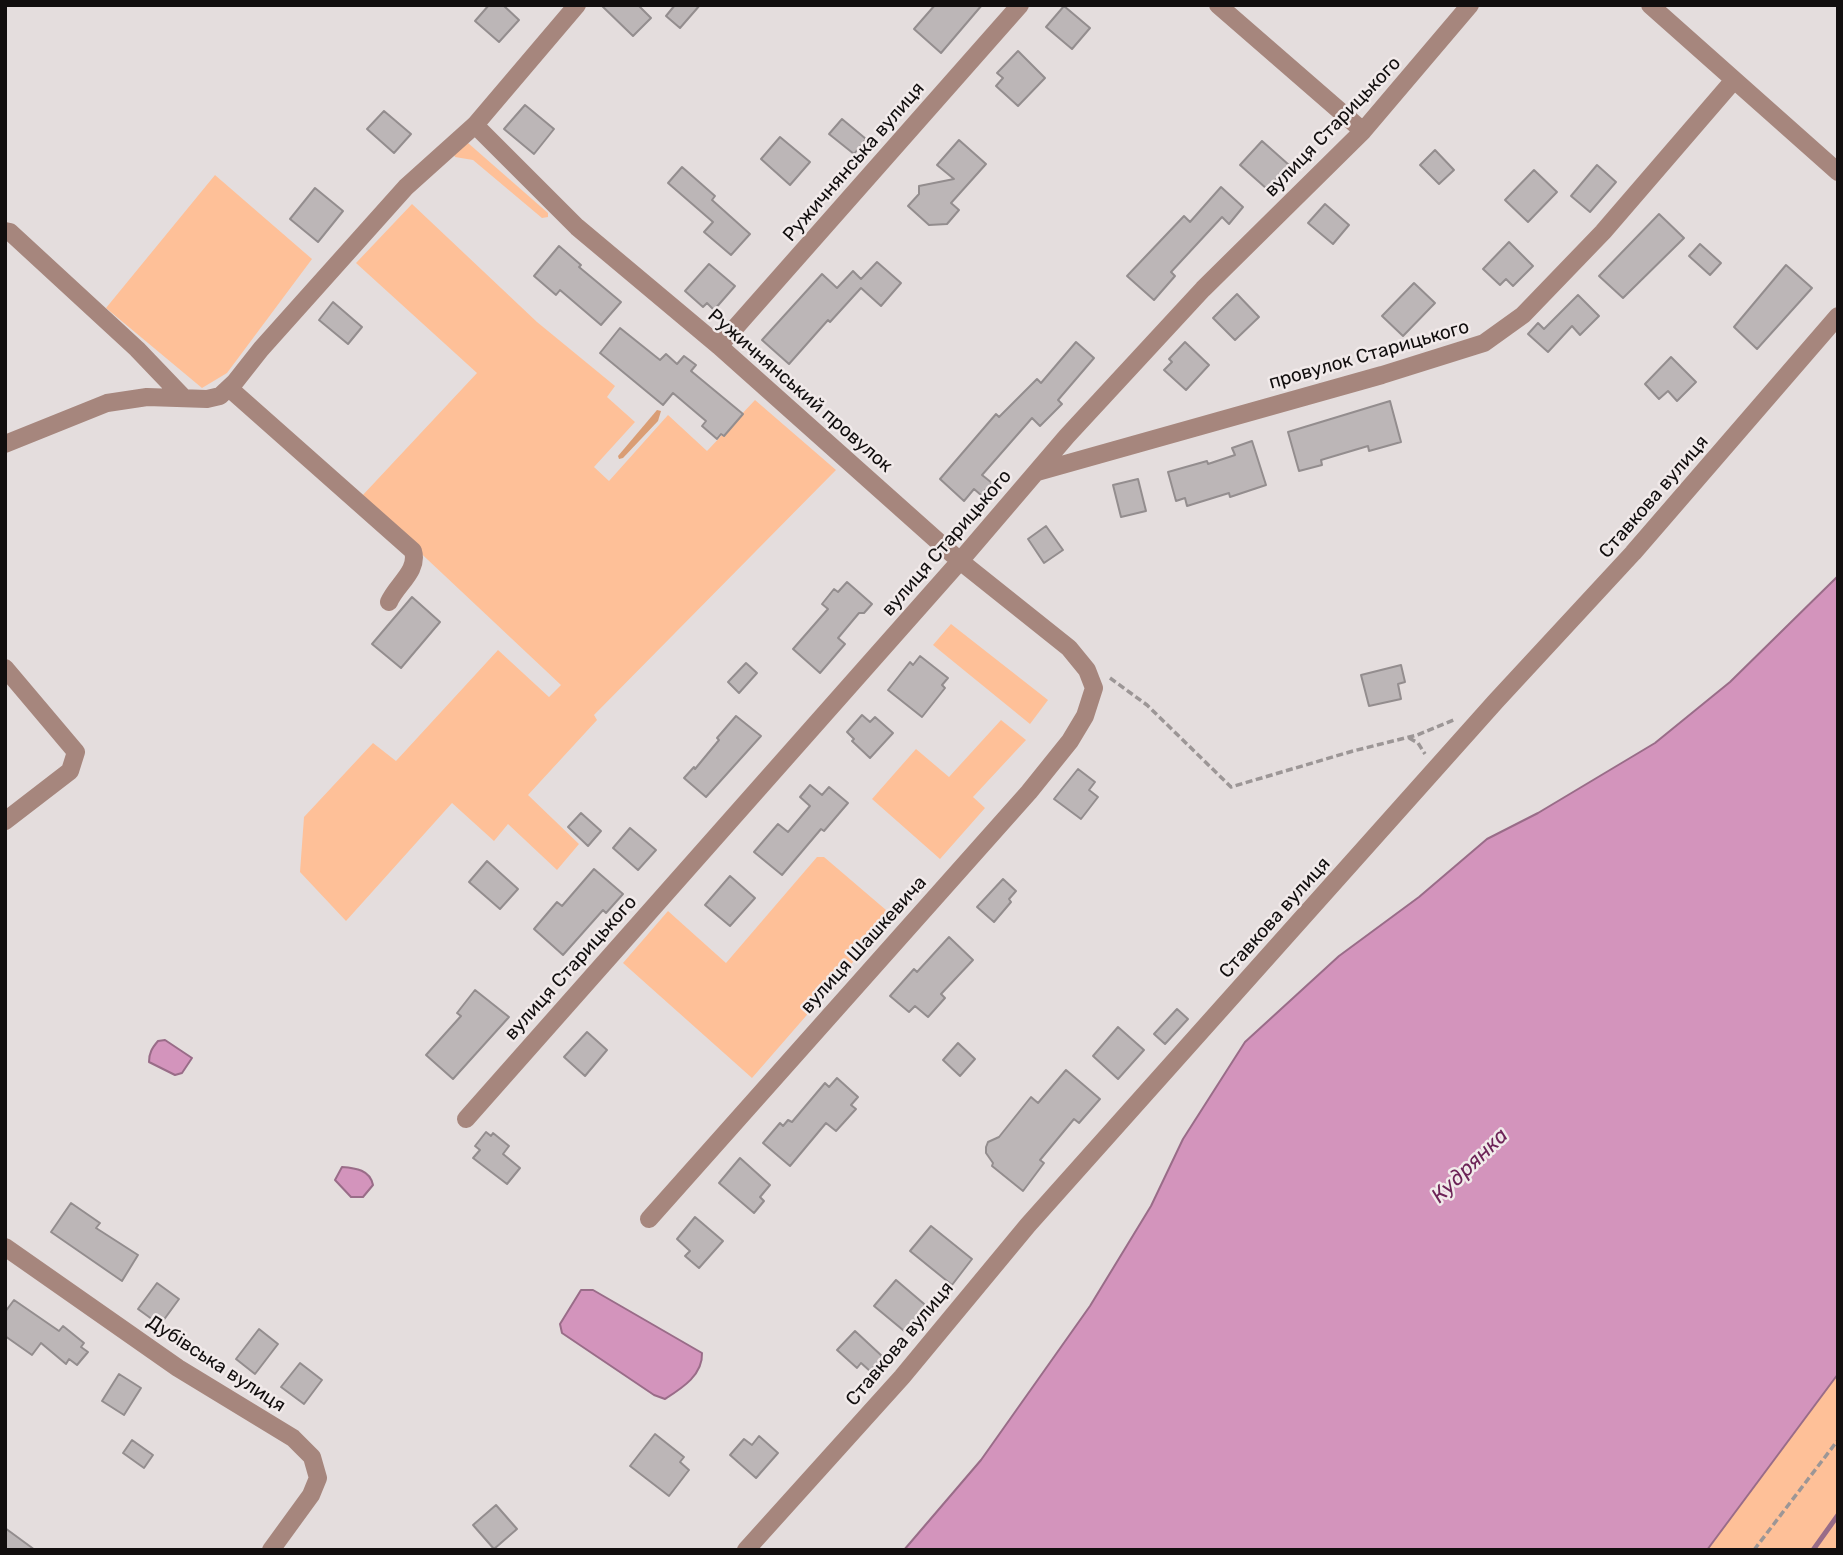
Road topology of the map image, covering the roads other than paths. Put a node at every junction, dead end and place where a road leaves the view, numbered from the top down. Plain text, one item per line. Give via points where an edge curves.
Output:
1 (577, 5) edge
2 (1020, 5) edge
3 (1217, 5) edge
4 (1470, 5) edge
5 (1650, 5) edge
6 (1734, 80) junction
7 (475, 125) junction
8 (1363, 131) junction
9 (1838, 172) edge
10 (5, 231) edge
11 (1838, 316) edge
12 (719, 346) junction
13 (229, 388) junction
14 (183, 397) junction
15 (1067, 436) junction
16 (5, 444) edge
17 (1086, 458) junction
18 (1037, 472) junction
19 (960, 561) junction
20 (388, 602) dead end
21 (5, 667) edge
22 (1098, 680) joint
23 (5, 821) edge
24 (466, 1119) dead end
25 (649, 1219) dead end
26 (5, 1247) edge
27 (271, 1550) edge
28 (746, 1550) edge

1 - 7 street
2 - 12 street, Ружичнянська вулиця
3 - 8 street
4 - 8 street, вулиця Старицького
5 - 6 street
6 - 9 street
6 - 17 street, провулок Старицького via 1603,232 1523,315 1485,343
7 - 12 street, Ружичнянський провулок via 577,227
7 - 13 street via 406,187
8 - 15 street, вулиця Старицького via 1203,289
10 - 14 street via 27,246
11 - 28 street, Ставкова вулиця via 1633,553 1028,1225 902,1377
12 - 19 street, Ружичнянський провулок
13 - 14 street via 207,399
13 - 20 street via 413,551 411,568
14 - 16 street via 107,403
15 - 17 street via 1074,452
15 - 18 street, вулиця Старицького
17 - 18 street, провулок Старицького
18 - 19 street, вулиця Старицького
19 - 22 street, Ружичнянський провулок via 1069,648
19 - 24 street, вулиця Старицького
21 - 23 street via 76,752 70,771
22 - 25 street, вулиця Шашкевича via 1070,741 1029,792
26 - 27 street, Дубівська вулиця via 178,1368 293,1438 313,1457 318,1478 311,1495

